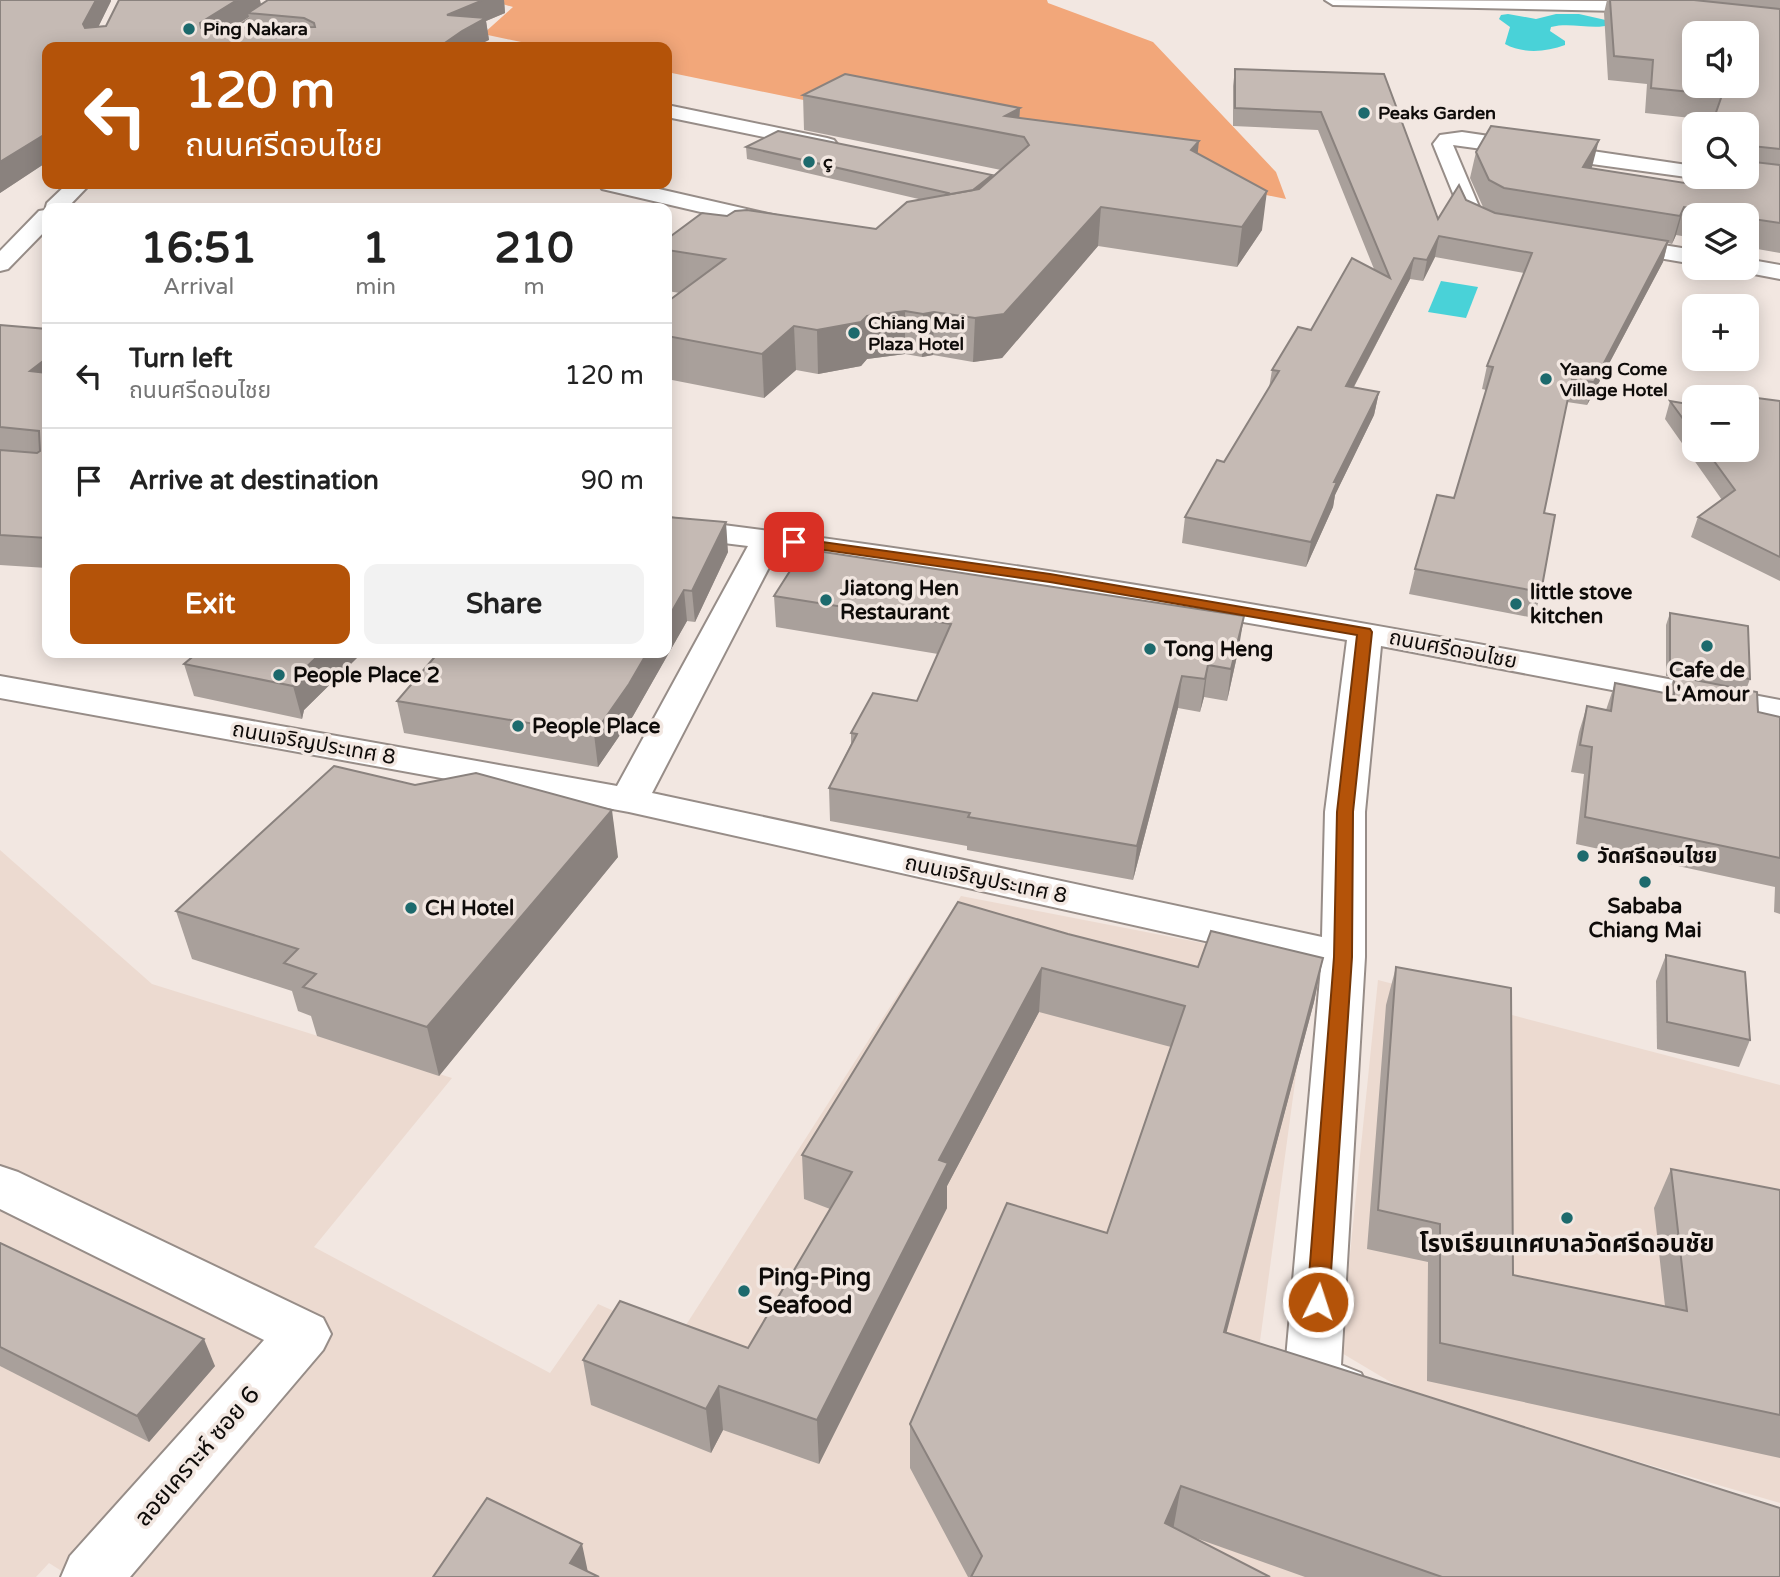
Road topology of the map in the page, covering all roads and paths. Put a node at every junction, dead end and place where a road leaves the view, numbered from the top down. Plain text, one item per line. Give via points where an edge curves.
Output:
1 (291, 0) edge
2 (1333, 0) edge
3 (1674, 12) edge
4 (223, 42) edge
5 (672, 112) edge
6 (840, 146) edge
7 (1682, 170) edge
8 (74, 189) edge
9 (631, 189) edge
10 (60, 203) edge
11 (719, 210) junction
12 (42, 221) edge
13 (698, 226) edge
14 (1518, 228) edge
15 (808, 229) edge
16 (1599, 242) edge
17 (1682, 255) edge
18 (0, 264) edge
19 (1759, 268) edge
20 (1780, 272) edge
21 (672, 528) edge
22 (768, 538) junction
23 (1365, 632) junction
24 (0, 687) edge
25 (1780, 711) edge
26 (629, 800) junction
27 (1343, 957) junction
28 (0, 1186) edge
29 (1392, 1406) edge
30 (100, 1568) edge

1 - 4 street
2 - 3 street via 1620,6
5 - 6 street
7 - 14 street via 1447,139 1443,144 1471,213 1491,224
8 - 10 street
9 - 11 street
11 - 13 street
11 - 15 street
12 - 18 street
16 - 17 street
19 - 20 street
21 - 22 street, ถนนศรีดอนไชย
22 - 23 street, ถนนศรีดอนไชย via 1050,578
22 - 26 street
23 - 25 street, ถนนศรีดอนไชย
23 - 27 street via 1345,812
24 - 26 street, ถนนเจริญประเทศ 8
26 - 27 street, ถนนเจริญประเทศ 8
27 - 29 street via 1312,1381
28 - 30 street, ลอยเคราะห์ ซอย 6 via 304,1334

